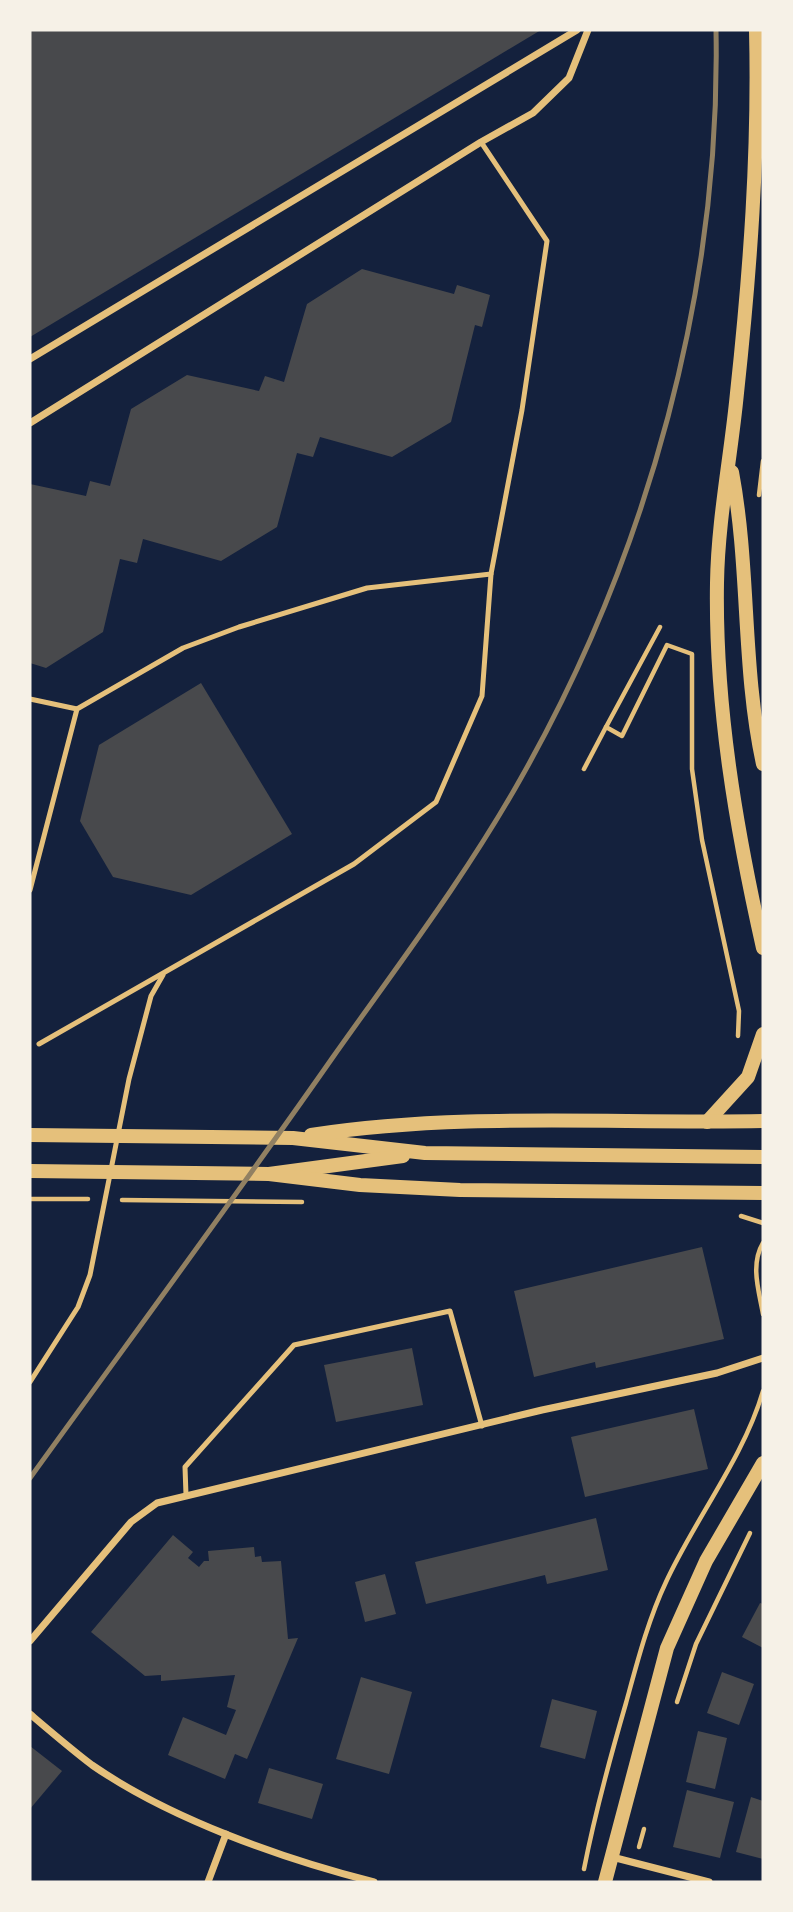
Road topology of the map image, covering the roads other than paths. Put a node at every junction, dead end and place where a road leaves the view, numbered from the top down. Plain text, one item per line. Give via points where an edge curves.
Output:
1 (577, 30) edge
2 (588, 30) edge
3 (756, 30) edge
4 (481, 142) junction
5 (30, 359) edge
6 (30, 423) edge
7 (730, 460) junction
8 (491, 574) junction
9 (30, 699) edge
10 (78, 709) junction
11 (762, 756) edge
12 (30, 890) edge
13 (763, 948) edge
14 (164, 972) junction
15 (763, 1034) edge
16 (39, 1044) dead end
17 (763, 1121) edge
18 (707, 1122) junction
19 (30, 1135) edge
20 (293, 1138) junction
21 (425, 1153) junction
22 (763, 1157) edge
23 (30, 1171) edge
24 (269, 1174) junction
25 (763, 1193) edge
26 (763, 1358) edge
27 (30, 1381) edge
28 (482, 1426) junction
29 (763, 1463) edge
30 (186, 1495) junction
31 (30, 1641) edge
32 (30, 1714) edge
33 (226, 1834) junction
34 (611, 1857) junction
35 (363, 1881) edge
36 (208, 1882) edge
37 (374, 1882) edge
38 (605, 1882) edge
39 (709, 1882) edge

1 - 5 street
2 - 4 street via 569,78 533,113
3 - 7 main road via 756,176
4 - 6 street
4 - 8 lane via 547,240
7 - 11 main road via 741,516 743,584
7 - 13 main road via 717,583 724,725 741,851
8 - 10 lane via 367,588 239,627 183,648
8 - 14 lane via 482,696 436,802 354,864
9 - 10 lane
10 - 12 lane
14 - 16 lane
14 - 27 lane via 151,996 130,1079 90,1275 78,1307
15 - 18 main road via 748,1077
17 - 18 main road
18 - 20 main road via 462,1120
19 - 20 main road
20 - 21 main road
21 - 22 main road
21 - 24 main road
23 - 24 main road
24 - 25 main road via 436,1189
26 - 28 street via 718,1373
28 - 30 street
28 - 30 lane via 450,1311 294,1345 185,1467
29 - 34 main road via 706,1561 667,1648
30 - 31 street via 140,1513
32 - 33 street via 92,1765 154,1801
33 - 35 street
33 - 36 street
34 - 38 main road
34 - 39 street
35 - 37 street

